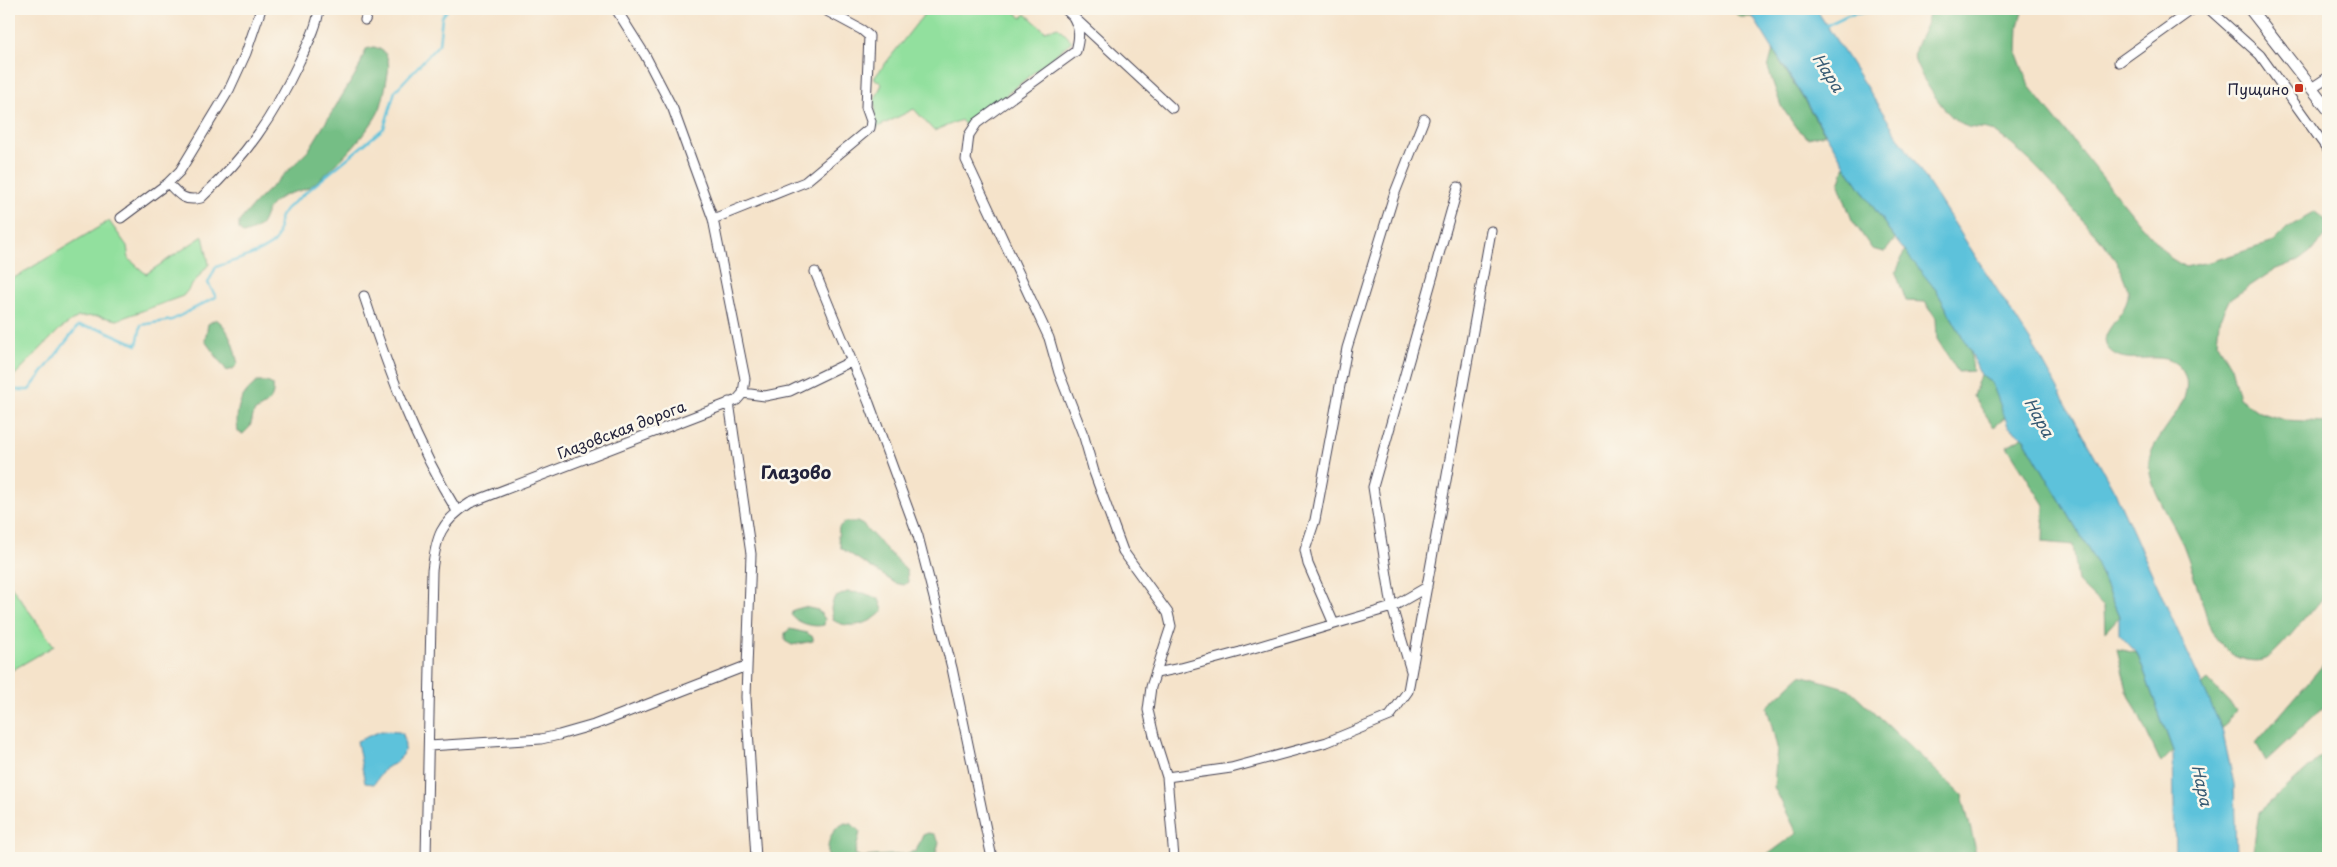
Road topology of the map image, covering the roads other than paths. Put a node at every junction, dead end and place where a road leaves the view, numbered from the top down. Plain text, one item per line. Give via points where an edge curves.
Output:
1 (261, 9) edge
2 (319, 9) edge
3 (369, 9) edge
4 (823, 9) edge
5 (2193, 9) edge
6 (2209, 9) edge
7 (2250, 9) edge
8 (621, 11) edge
9 (1069, 12) edge
10 (365, 20) dead end
11 (2119, 62) dead end
12 (2328, 77) edge
13 (2313, 87) junction
14 (1172, 108) dead end
15 (2328, 109) edge
16 (1424, 119) dead end
17 (2328, 150) edge
18 (168, 183) junction
19 (1458, 187) dead end
20 (121, 218) dead end
21 (713, 219) junction
22 (1491, 231) dead end
23 (815, 272) dead end
24 (364, 296) dead end
25 (852, 361) junction
26 (743, 393) junction
27 (729, 402) junction
28 (457, 511) junction
29 (1428, 587) junction
30 (1392, 607) junction
31 (1334, 624) junction
32 (746, 666) junction
33 (1156, 672) junction
34 (1412, 674) junction
35 (429, 746) junction
36 (1167, 776) junction
37 (426, 858) edge
38 (756, 858) edge
39 (992, 858) edge
40 (1174, 858) edge

1 - 18 street via 229,90 180,171
2 - 18 street via 313,32 285,91 264,128 245,152 201,198 181,198
3 - 10 street
4 - 21 street via 869,36 866,107 870,128 805,182
5 - 11 street
6 - 17 street via 2260,55
7 - 13 main road
8 - 21 street via 673,109
9 - 14 street
9 - 33 street via 1080,36 1076,50 977,122 969,135 966,160 1049,338 1123,551 1168,613 1171,626
12 - 13 street
13 - 15 main road
16 - 31 street via 1394,194 1349,339 1314,520 1305,550
18 - 20 street
19 - 30 street via 1373,487
21 - 26 street via 745,380
22 - 29 street
23 - 25 street
24 - 28 street via 394,384 420,446
25 - 26 street via 790,391 764,396
25 - 39 street via 918,536 952,668
26 - 27 street, Глазовская дорога via 737,400
27 - 28 street, Глазовская дорога via 470,503
27 - 32 street via 751,554
28 - 35 street, Глазовская дорога via 439,533 435,544
29 - 30 street
29 - 34 street
30 - 31 street
30 - 34 street
31 - 33 street via 1181,668
32 - 35 street via 594,725 559,735
32 - 38 street
33 - 36 street via 1148,710
34 - 36 street via 1408,691 1390,716 1345,735 1232,768
35 - 37 street, Глазовская дорога
36 - 40 street

